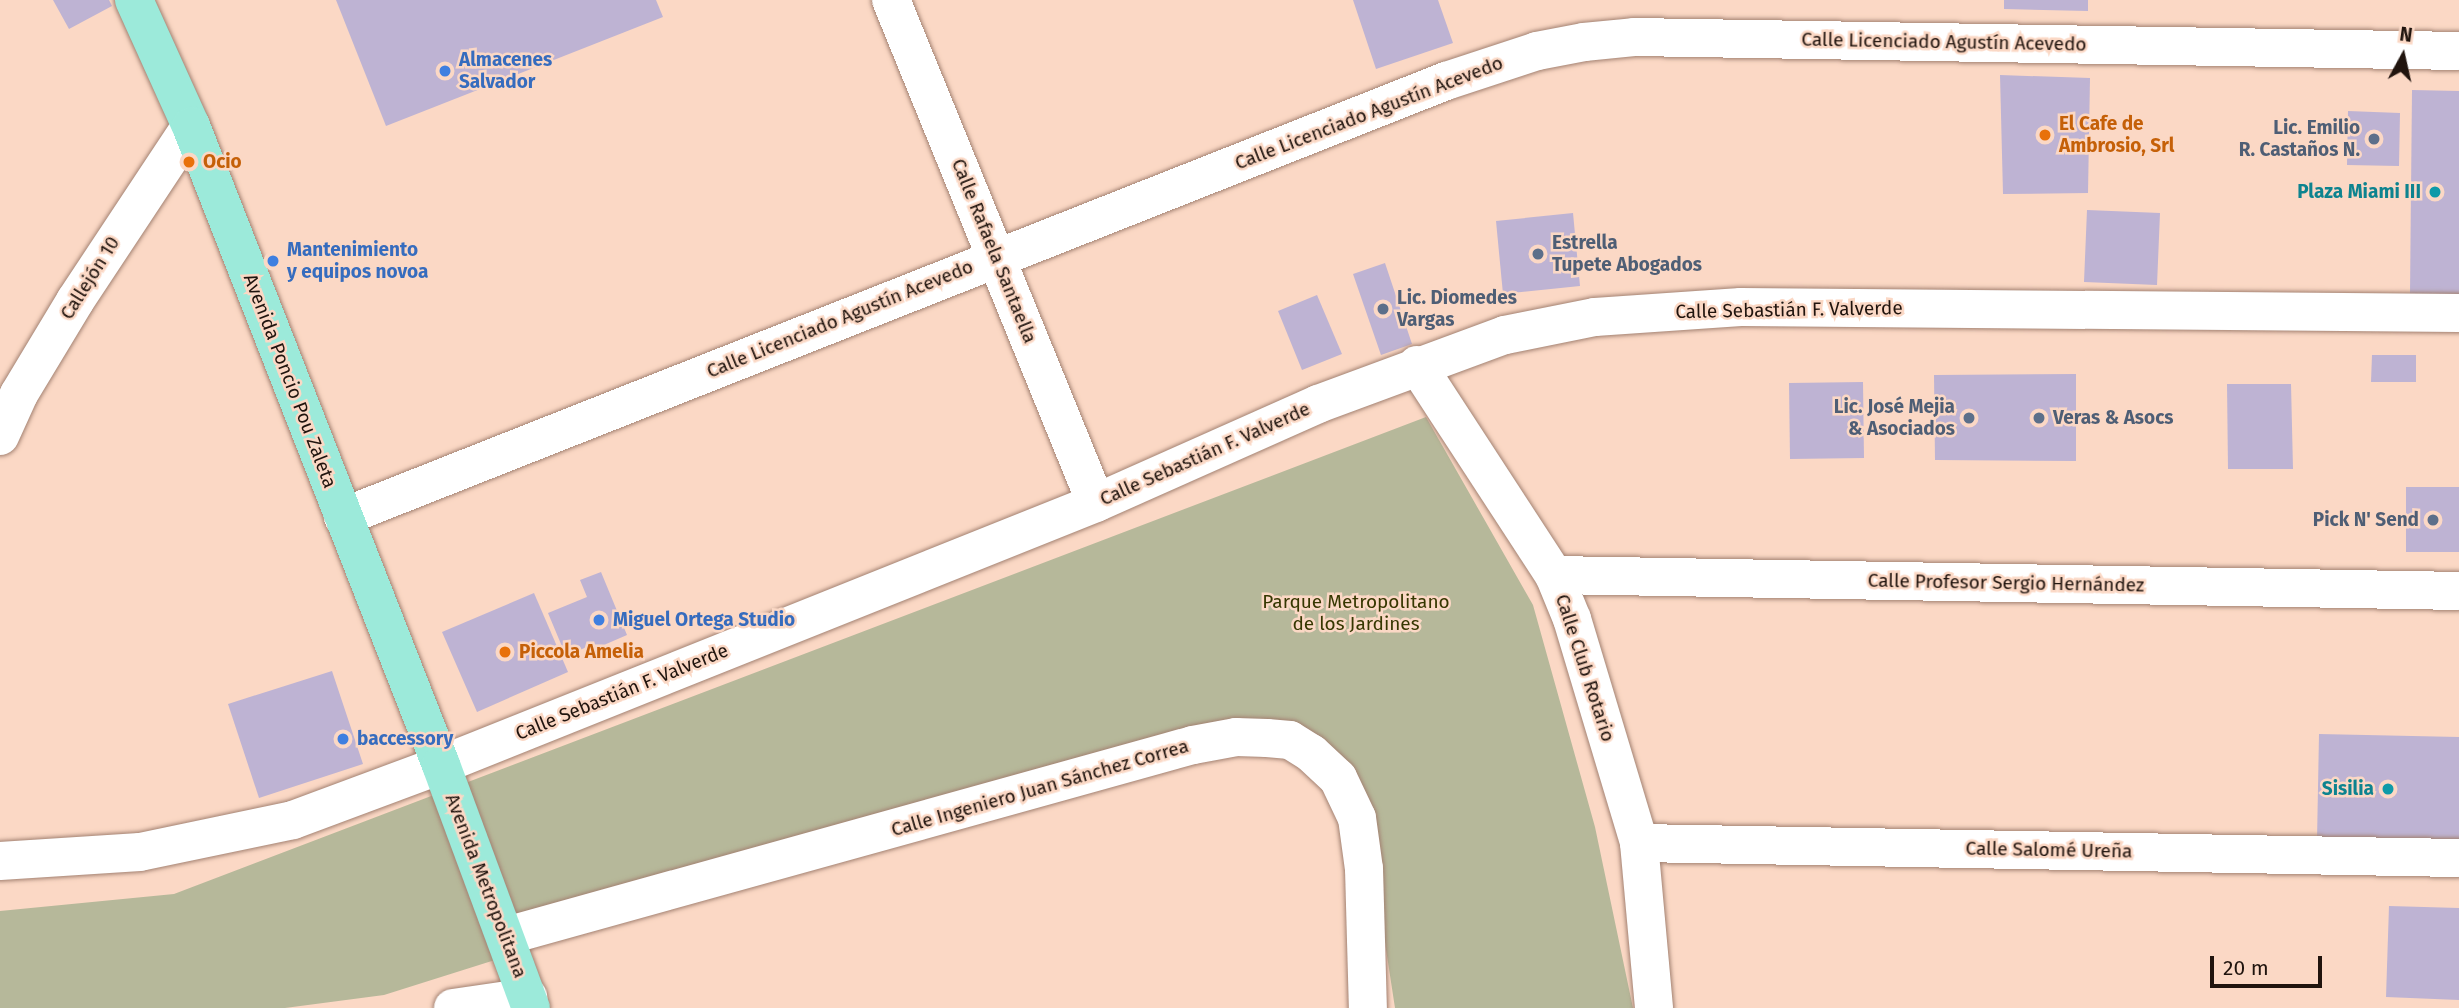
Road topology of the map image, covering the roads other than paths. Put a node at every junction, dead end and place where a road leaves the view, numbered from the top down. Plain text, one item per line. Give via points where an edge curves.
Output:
1 (134, 0) edge
2 (892, 0) edge
3 (2459, 51) edge
4 (191, 126) junction
5 (997, 257) junction
6 (2459, 313) edge
7 (1417, 365) junction
8 (0, 436) edge
9 (1096, 503) junction
10 (343, 517) junction
11 (1554, 575) junction
12 (2459, 591) edge
13 (441, 765) junction
14 (1639, 843) junction
15 (2459, 858) edge
16 (0, 861) edge
17 (506, 936) junction
18 (529, 1003) edge
19 (453, 1008) edge
20 (1368, 1008) edge
21 (1654, 1008) edge

1 - 4 main road, Avenida Poncio Pou Zaleta
2 - 5 street, Calle Rafaela Santaella
3 - 5 street, Calle Licenciado Agustín Acevedo via 1634,37 1584,42 1491,64
4 - 8 street, Callejón 10 via 75,301 19,394
4 - 10 main road, Avenida Poncio Pou Zaleta
5 - 9 street, Calle Rafaela Santaella
5 - 10 street, Calle Licenciado Agustín Acevedo
6 - 7 street, Calle Sebastián F. Valverde via 1741,307 1595,317 1505,335
7 - 9 street, Calle Sebastián F. Valverde
7 - 11 street, Calle Club Rotario
9 - 13 street, Calle Sebastián F. Valverde
10 - 13 main road, Avenida Poncio Pou Zaleta
11 - 12 street, Calle Profesor Sergio Hernández
11 - 14 street, Calle Club Rotario via 1572,619
13 - 16 street, Calle Sebastián F. Valverde via 293,820 140,852
13 - 17 main road, Avenida Metropolitana
14 - 15 street, Calle Salomé Ureña
14 - 21 street, Calle Club Rotario
17 - 18 main road, Avenida Metropolitana
17 - 20 street, Calle Ingeniero Juan Sánchez Correa via 1193,745 1236,737 1279,739 1311,753 1338,778 1357,818 1364,869
18 - 19 street

